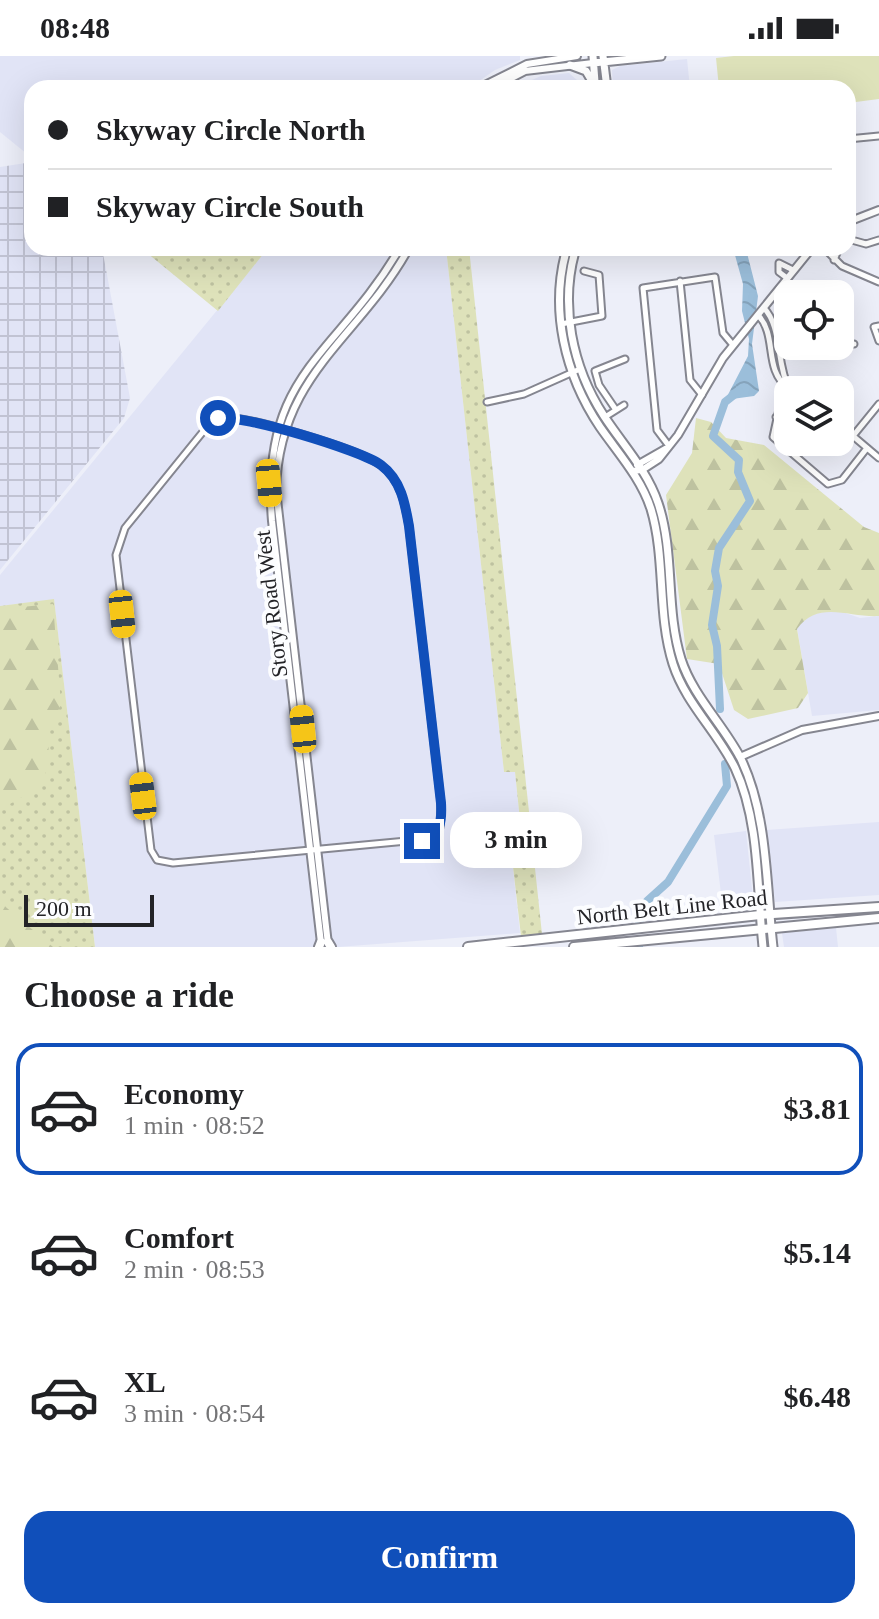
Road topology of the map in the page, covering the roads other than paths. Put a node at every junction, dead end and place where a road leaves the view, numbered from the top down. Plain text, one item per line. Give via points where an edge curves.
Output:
1 (653, 56) edge
2 (661, 56) edge
3 (574, 58) edge
4 (593, 59) edge
5 (604, 59) edge
6 (503, 78) joint
7 (498, 80) edge
8 (591, 80) edge
9 (595, 80) edge
10 (606, 80) edge
11 (879, 136) edge
12 (856, 138) edge
13 (879, 210) edge
14 (856, 218) edge
15 (879, 240) edge
16 (856, 241) edge
17 (394, 256) edge
18 (404, 256) edge
19 (569, 256) edge
20 (572, 256) edge
21 (805, 256) edge
22 (831, 256) edge
23 (835, 256) edge
24 (834, 260) junction
25 (793, 270) junction
26 (584, 271) dead end
27 (787, 278) junction
28 (680, 281) junction
29 (879, 282) edge
30 (764, 308) junction
31 (758, 315) junction
32 (566, 324) junction
33 (879, 326) edge
34 (879, 341) edge
35 (733, 345) junction
36 (625, 359) dead end
37 (580, 369) junction
38 (571, 373) junction
39 (778, 376) edge
40 (784, 376) edge
41 (702, 395) junction
42 (487, 402) dead end
43 (879, 404) edge
44 (624, 405) dead end
45 (616, 410) junction
46 (605, 417) junction
47 (280, 430) junction
48 (854, 435) edge
49 (854, 437) edge
50 (667, 448) junction
51 (867, 448) junction
52 (793, 456) edge
53 (879, 458) edge
54 (640, 466) junction
55 (632, 471) junction
56 (701, 701) junction
57 (692, 706) junction
58 (707, 709) junction
59 (699, 715) junction
60 (879, 716) edge
61 (736, 760) junction
62 (760, 837) junction
63 (751, 838) junction
64 (314, 850) junction
65 (879, 907) edge
66 (764, 915) junction
67 (879, 918) edge
68 (766, 926) junction
69 (654, 927) junction
70 (655, 938) junction
71 (325, 945) edge
72 (510, 945) edge
73 (468, 947) edge
74 (574, 947) edge
75 (763, 947) edge
76 (773, 947) edge

1 - 2 main road
1 - 5 main road
3 - 4 street
3 - 6 street
3 - 8 main road
4 - 5 main road
4 - 9 main road
5 - 10 main road
6 - 7 street
11 - 12 street
13 - 14 street
15 - 16 street
17 - 47 street, Story Road West via 296,383
18 - 47 street, Story Road West via 306,383
19 - 32 main road via 560,285
20 - 32 main road
21 - 25 street
22 - 24 street
23 - 24 street
24 - 29 street
25 - 27 street
25 - 27 street via 779,263 779,272
26 - 32 street via 599,275 602,316
27 - 30 street
28 - 35 street via 715,277 723,333
28 - 41 street via 690,380
28 - 50 street via 643,288 657,430
30 - 31 street
30 - 40 street via 774,322
31 - 35 street
31 - 39 street via 769,330
32 - 37 main road
32 - 38 main road
33 - 34 street via 874,327
35 - 41 street
36 - 45 street via 595,371
37 - 38 street
37 - 46 main road
38 - 42 street via 524,394
38 - 55 main road via 588,408
41 - 50 street
43 - 48 street
44 - 45 street
45 - 46 street
46 - 54 main road
47 - 64 street, Story Road West via 269,483
47 - 64 street via 369,458 400,489 409,526 441,803 440,827 428,839
47 - 64 street via 230,417 213,421 125,528 116,566 153,855 167,863
49 - 51 street
50 - 54 street via 659,459
51 - 52 street via 836,485
51 - 53 street
54 - 55 street
54 - 56 main road via 662,517 680,656
55 - 57 main road via 652,511 666,634 673,666
56 - 57 main road
56 - 58 main road
57 - 59 main road
58 - 59 main road
58 - 61 main road
59 - 61 main road
60 - 61 street via 807,728
61 - 62 main road via 754,796
61 - 63 main road
62 - 63 main road
62 - 66 main road
63 - 66 main road
64 - 71 street, Story Road West
65 - 66 main road, North Belt Line Road
66 - 68 main road
66 - 69 main road, North Belt Line Road
67 - 68 main road, North Belt Line Road
68 - 70 main road, North Belt Line Road
68 - 75 main road
68 - 76 main road
69 - 70 main road
69 - 72 main road, North Belt Line Road
70 - 74 main road, North Belt Line Road
72 - 73 main road, North Belt Line Road

